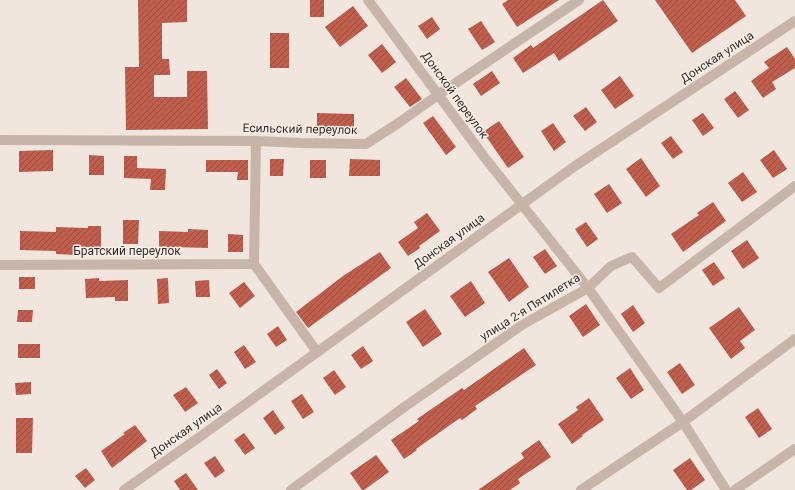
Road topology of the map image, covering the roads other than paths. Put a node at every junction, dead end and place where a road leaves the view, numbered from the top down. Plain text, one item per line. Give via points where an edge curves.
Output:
1 (368, 0) edge
2 (579, 0) edge
3 (795, 21) edge
4 (438, 95) junction
5 (0, 140) edge
6 (256, 141) junction
7 (795, 186) edge
8 (522, 205) junction
9 (254, 264) junction
10 (0, 265) edge
11 (588, 288) junction
12 (795, 339) edge
13 (317, 352) junction
14 (682, 422) junction
15 (795, 449) edge
16 (124, 490) edge
17 (291, 490) edge
18 (581, 490) edge
19 (726, 490) edge
20 (735, 490) edge

1 - 4 street, Донской переулок
2 - 4 street, Есильский переулок
3 - 8 street, Донская улица via 575,166
4 - 6 street, Есильский переулок via 366,144
4 - 8 street, Донской переулок
5 - 6 street, Есильский переулок
6 - 9 street
7 - 11 street, улица 2-я Пятилетка via 659,288 632,257 611,266
8 - 11 street, Донской переулок
8 - 13 street, Донская улица
9 - 10 street, Братский переулок
9 - 13 street
11 - 14 street, Донской переулок
11 - 17 street, улица 2-я Пятилетка via 522,325
12 - 14 street
13 - 16 street, Донская улица
14 - 18 street
14 - 19 street, Донской переулок
15 - 20 street

